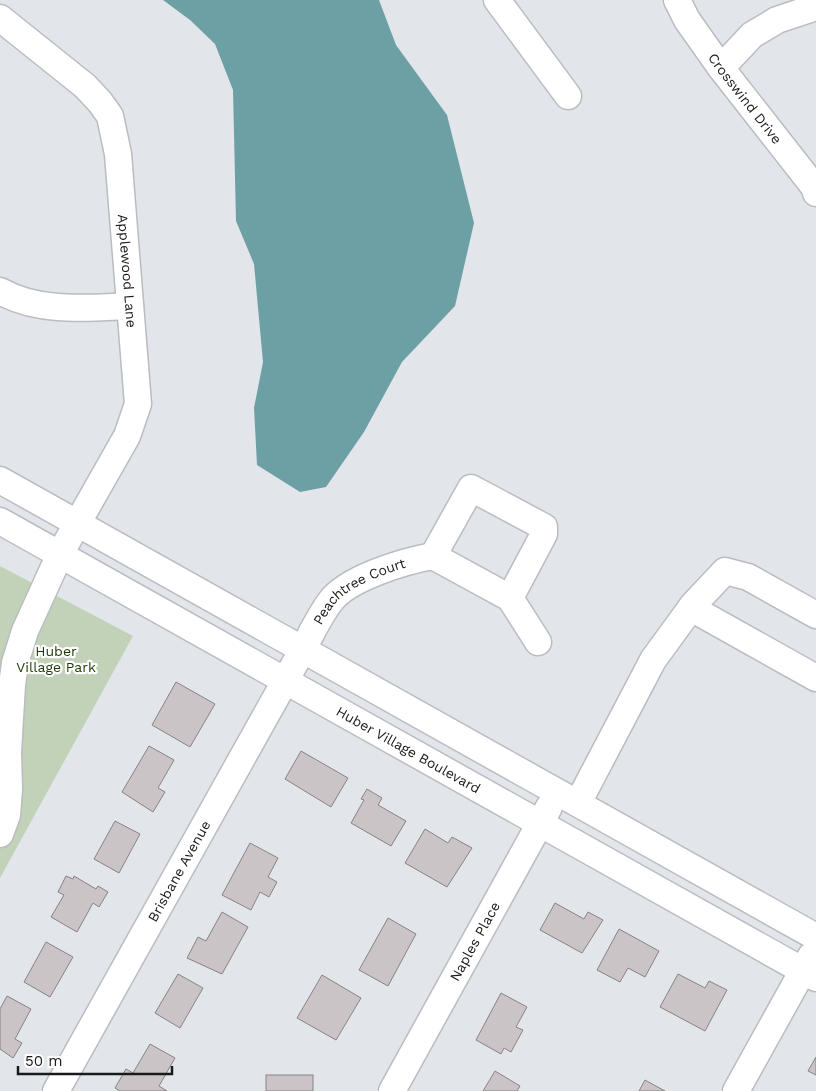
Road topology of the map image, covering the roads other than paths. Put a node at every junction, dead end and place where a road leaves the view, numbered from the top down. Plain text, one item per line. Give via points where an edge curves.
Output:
1 (9, 0) edge
2 (497, 0) edge
3 (677, 0) edge
4 (816, 7) edge
5 (0, 12) edge
6 (0, 18) edge
7 (721, 68) junction
8 (568, 96) dead end
9 (816, 189) edge
10 (0, 291) edge
11 (130, 306) junction
12 (0, 480) edge
13 (0, 521) edge
14 (77, 523) junction
15 (60, 554) junction
16 (434, 556) junction
17 (510, 598) junction
18 (691, 608) junction
19 (816, 615) edge
20 (538, 642) dead end
21 (303, 649) junction
22 (816, 678) edge
23 (285, 680) junction
24 (6, 684) edge
25 (4, 730) edge
26 (568, 797) junction
27 (541, 822) junction
28 (0, 834) edge
29 (816, 937) edge
30 (816, 947) edge
31 (809, 975) edge
32 (56, 1091) edge
33 (392, 1091) edge
34 (736, 1091) edge

1 - 5 street
2 - 8 street
3 - 7 street, Crosswind Drive
4 - 7 street via 777,20 752,35
6 - 11 street, Applewood Lane via 85,86 110,116 118,154
7 - 9 street, Crosswind Drive
10 - 11 street via 40,305 73,308
11 - 14 street, Applewood Lane via 138,404 127,436
12 - 14 street
13 - 15 street, Huber Village Boulevard
14 - 15 street, Applewood Lane
14 - 21 street
15 - 23 street, Huber Village Boulevard
15 - 24 street, Applewood Lane via 25,631
16 - 17 street
16 - 17 street via 471,488 544,527 544,534
16 - 21 street, Peachtree Court via 348,585 330,602
17 - 20 street
18 - 19 street, Naples Place via 725,571 748,577
18 - 22 street
18 - 26 street, Naples Place via 653,660
21 - 23 street, Brisbane Avenue
21 - 26 street
23 - 27 street, Huber Village Boulevard
23 - 32 street, Brisbane Avenue
24 - 25 street, Applewood Lane
25 - 28 street, Applewood Lane via 9,789
26 - 27 street, Naples Place
26 - 29 street
27 - 31 street, Huber Village Boulevard
27 - 33 street, Naples Place
30 - 31 street
31 - 34 street

